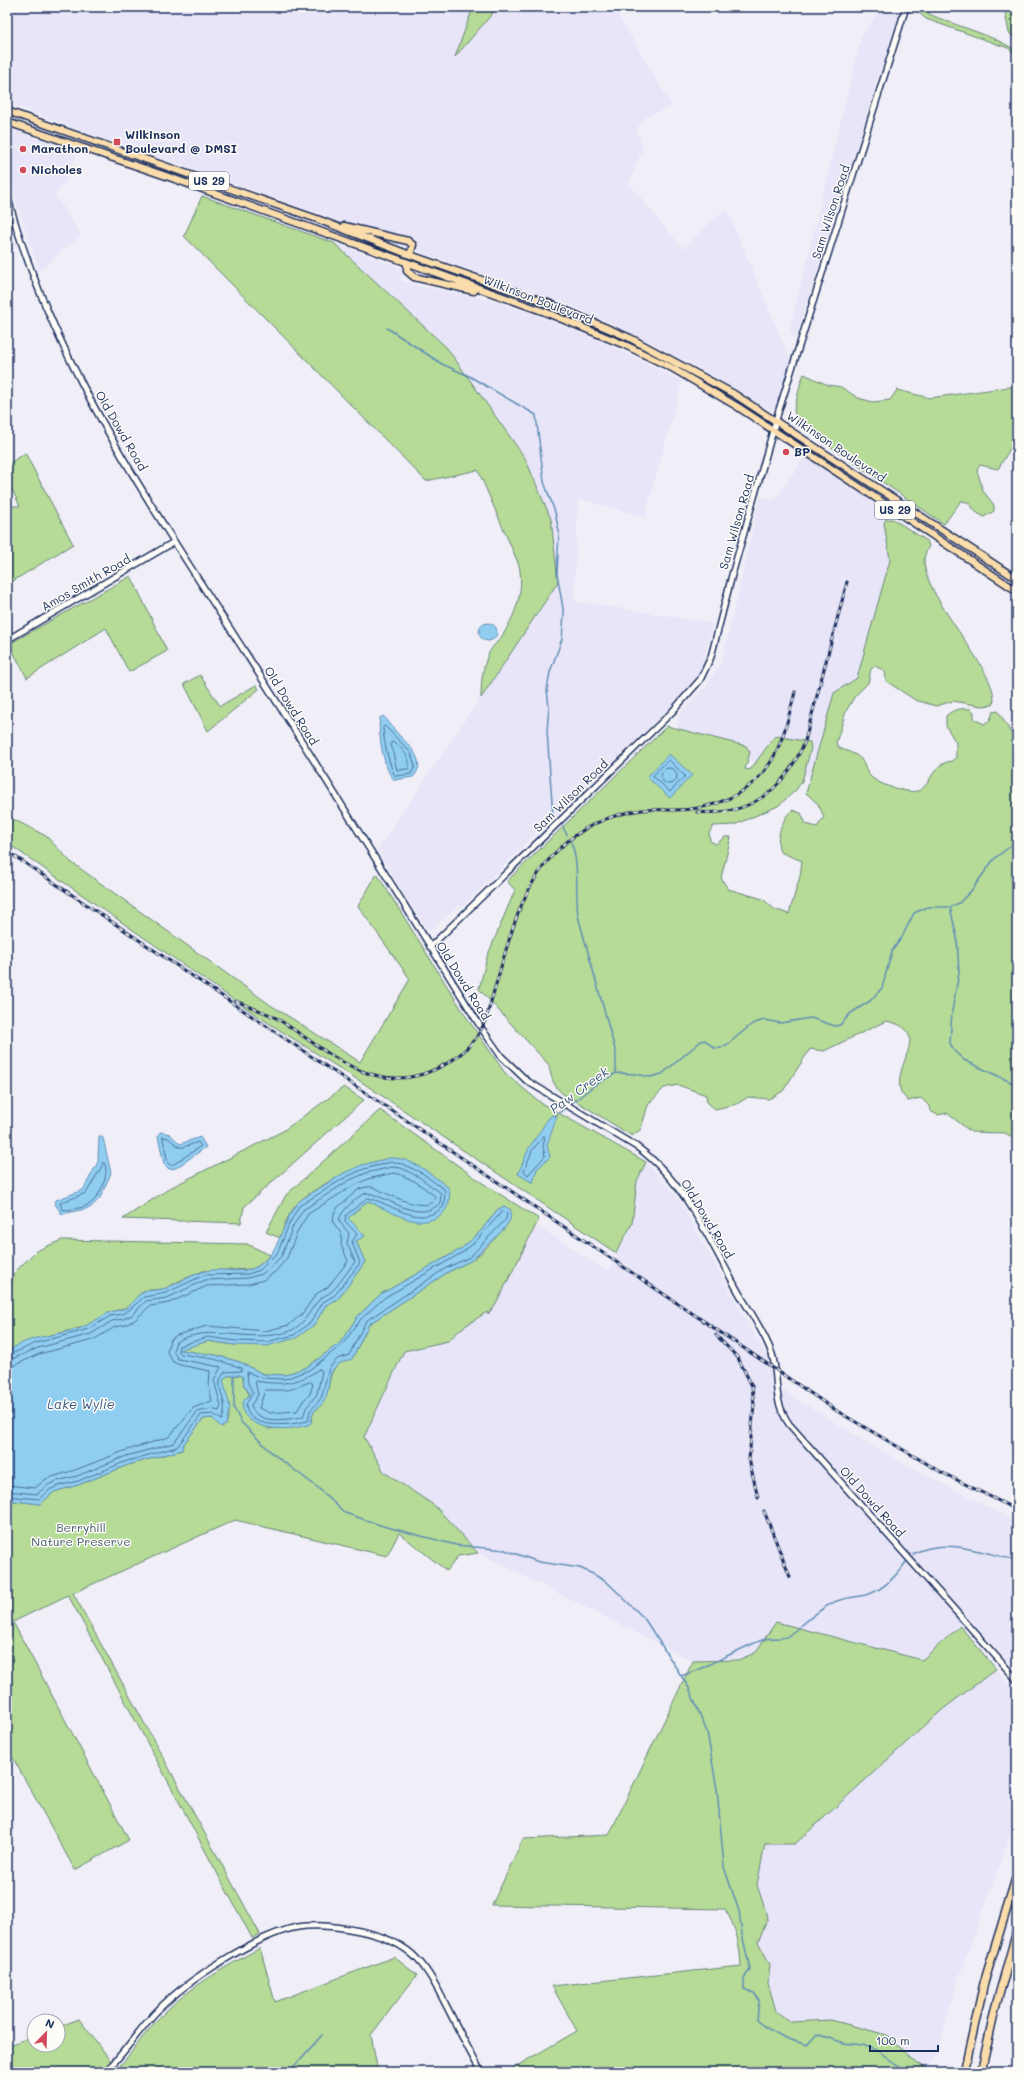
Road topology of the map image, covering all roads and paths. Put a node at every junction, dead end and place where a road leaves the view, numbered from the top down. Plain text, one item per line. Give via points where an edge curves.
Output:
1 (906, 7) edge
2 (7, 111) edge
3 (7, 122) edge
4 (7, 194) edge
5 (317, 219) junction
6 (410, 255) junction
7 (407, 263) junction
8 (502, 297) junction
9 (776, 420) junction
10 (774, 429) junction
11 (174, 542) junction
12 (1017, 579) edge
13 (1017, 591) edge
14 (7, 640) edge
15 (430, 947) junction
16 (1017, 1680) edge
17 (1017, 1874) edge
18 (1017, 1931) edge
19 (105, 2072) edge
20 (481, 2072) edge
21 (964, 2072) edge
22 (981, 2072) edge

1 - 9 street, Sam Wilson Road
2 - 5 main road, Wilkinson Boulevard / US 29
3 - 7 main road, Wilkinson Boulevard / US 29
4 - 11 street, Old Dowd Road via 36,279 65,349 109,433
5 - 6 main road, Wilkinson Boulevard / US 29
5 - 6 main road via 408,241 413,245
6 - 9 main road, Wilkinson Boulevard / US 29 via 548,302 603,326 703,376
7 - 8 main road, Wilkinson Boulevard / US 29
7 - 8 main road via 407,271 414,277
8 - 10 main road, Wilkinson Boulevard / US 29 via 600,335 666,365
9 - 10 street, Sam Wilson Road
9 - 12 main road, Wilkinson Boulevard / US 29
10 - 13 main road, Wilkinson Boulevard / US 29
10 - 15 street, Sam Wilson Road via 711,657 700,680 672,712
11 - 14 street, Amos Smith Road
11 - 15 street, Old Dowd Road
15 - 16 street, Old Dowd Road via 501,1056 527,1081 641,1151 675,1184 695,1214 765,1339 773,1360 778,1401 789,1424
17 - 21 highway via 984,1983
18 - 22 highway via 995,2009
19 - 20 street via 159,2008 200,1976 233,1955 277,1933 298,1927 320,1926 357,1930 384,1938 415,1956 431,1978

